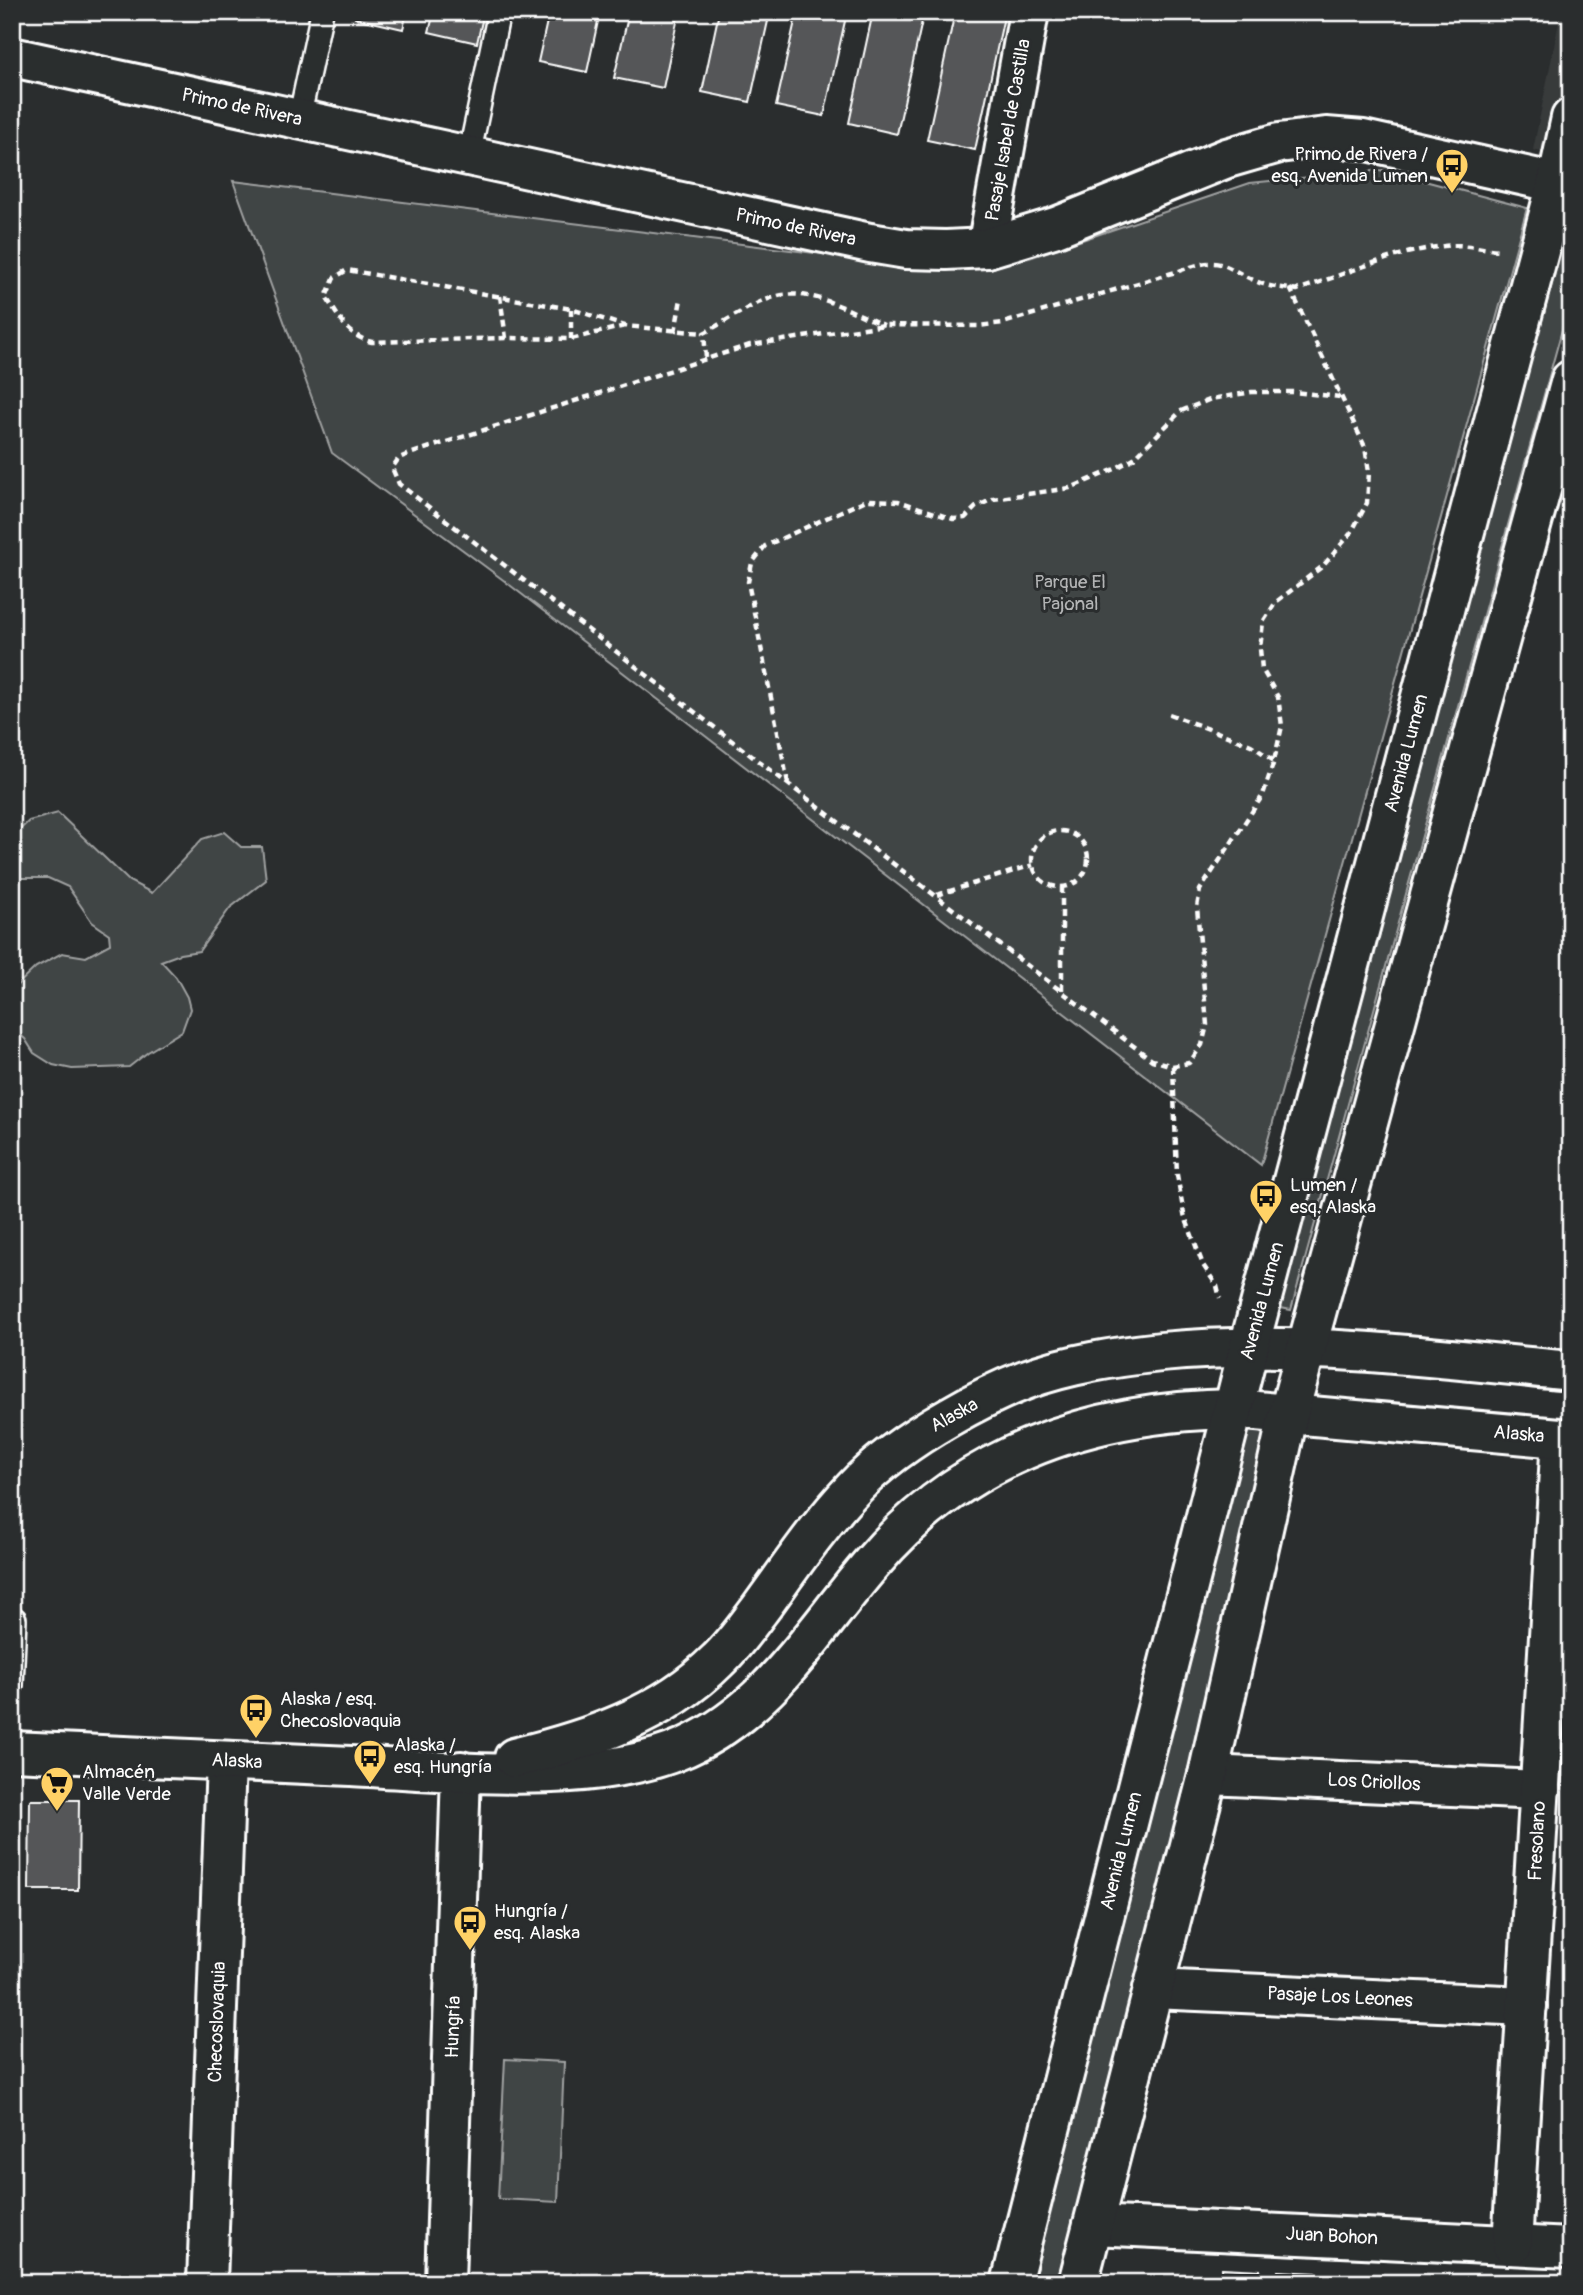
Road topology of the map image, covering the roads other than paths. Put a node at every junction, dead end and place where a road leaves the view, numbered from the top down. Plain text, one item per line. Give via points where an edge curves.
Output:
1 (323, 12) edge
2 (499, 12) edge
3 (1029, 12) edge
4 (12, 57) edge
5 (1571, 118) edge
6 (299, 119) junction
7 (469, 156) junction
8 (1564, 186) edge
9 (987, 248) junction
10 (1571, 380) edge
11 (1306, 1347) junction
12 (1233, 1348) junction
13 (1569, 1363) edge
14 (1234, 1409) junction
15 (1289, 1412) junction
16 (1566, 1438) edge
17 (15, 1619) dead end
18 (12, 1685) edge
19 (12, 1751) edge
20 (226, 1761) junction
21 (461, 1771) junction
22 (1208, 1775) junction
23 (1540, 1790) junction
24 (1153, 1989) junction
25 (1527, 2006) junction
26 (1093, 2225) junction
27 (1512, 2245) junction
28 (1571, 2248) edge
29 (207, 2283) edge
30 (445, 2283) edge
31 (1011, 2283) edge
32 (1077, 2283) edge

1 - 6 lane
2 - 7 lane
3 - 9 street, Pasaje Isabel de Castilla
4 - 6 street, Primo de Rivera
5 - 8 street, Avenida Lumen
6 - 7 street, Primo de Rivera
7 - 9 street, Primo de Rivera via 870,243 919,249
8 - 9 street, Primo de Rivera via 1363,140 1326,137 1279,143 1227,158 1056,228
8 - 12 street, Avenida Lumen via 1538,254
10 - 11 street
11 - 12 street, Alaska
11 - 13 street, Alaska
11 - 15 street
12 - 14 street, Avenida Lumen
12 - 21 street, Alaska via 1145,1354 1068,1367 1027,1379 956,1413 874,1468 831,1514 719,1660 669,1699 589,1737
14 - 15 street, Alaska
14 - 21 street, Alaska via 1156,1415 1084,1430 1032,1446 976,1474 921,1511 898,1534 758,1699 717,1731 683,1748 645,1761 589,1770
14 - 31 street, Avenida Lumen
15 - 16 street, Alaska
15 - 22 street
16 - 23 street, Fresolano
17 - 18 lane
19 - 20 street, Alaska
20 - 21 street, Alaska
20 - 29 street, Checoslovaquia
21 - 30 street, Hungría
22 - 23 street, Los Criollos
22 - 24 street
23 - 25 street, Fresolano
24 - 25 street, Pasaje Los Leones
24 - 26 street
25 - 27 street, Fresolano
26 - 27 street, Juan Bohon
26 - 32 street
27 - 28 street, Juan Bohon

